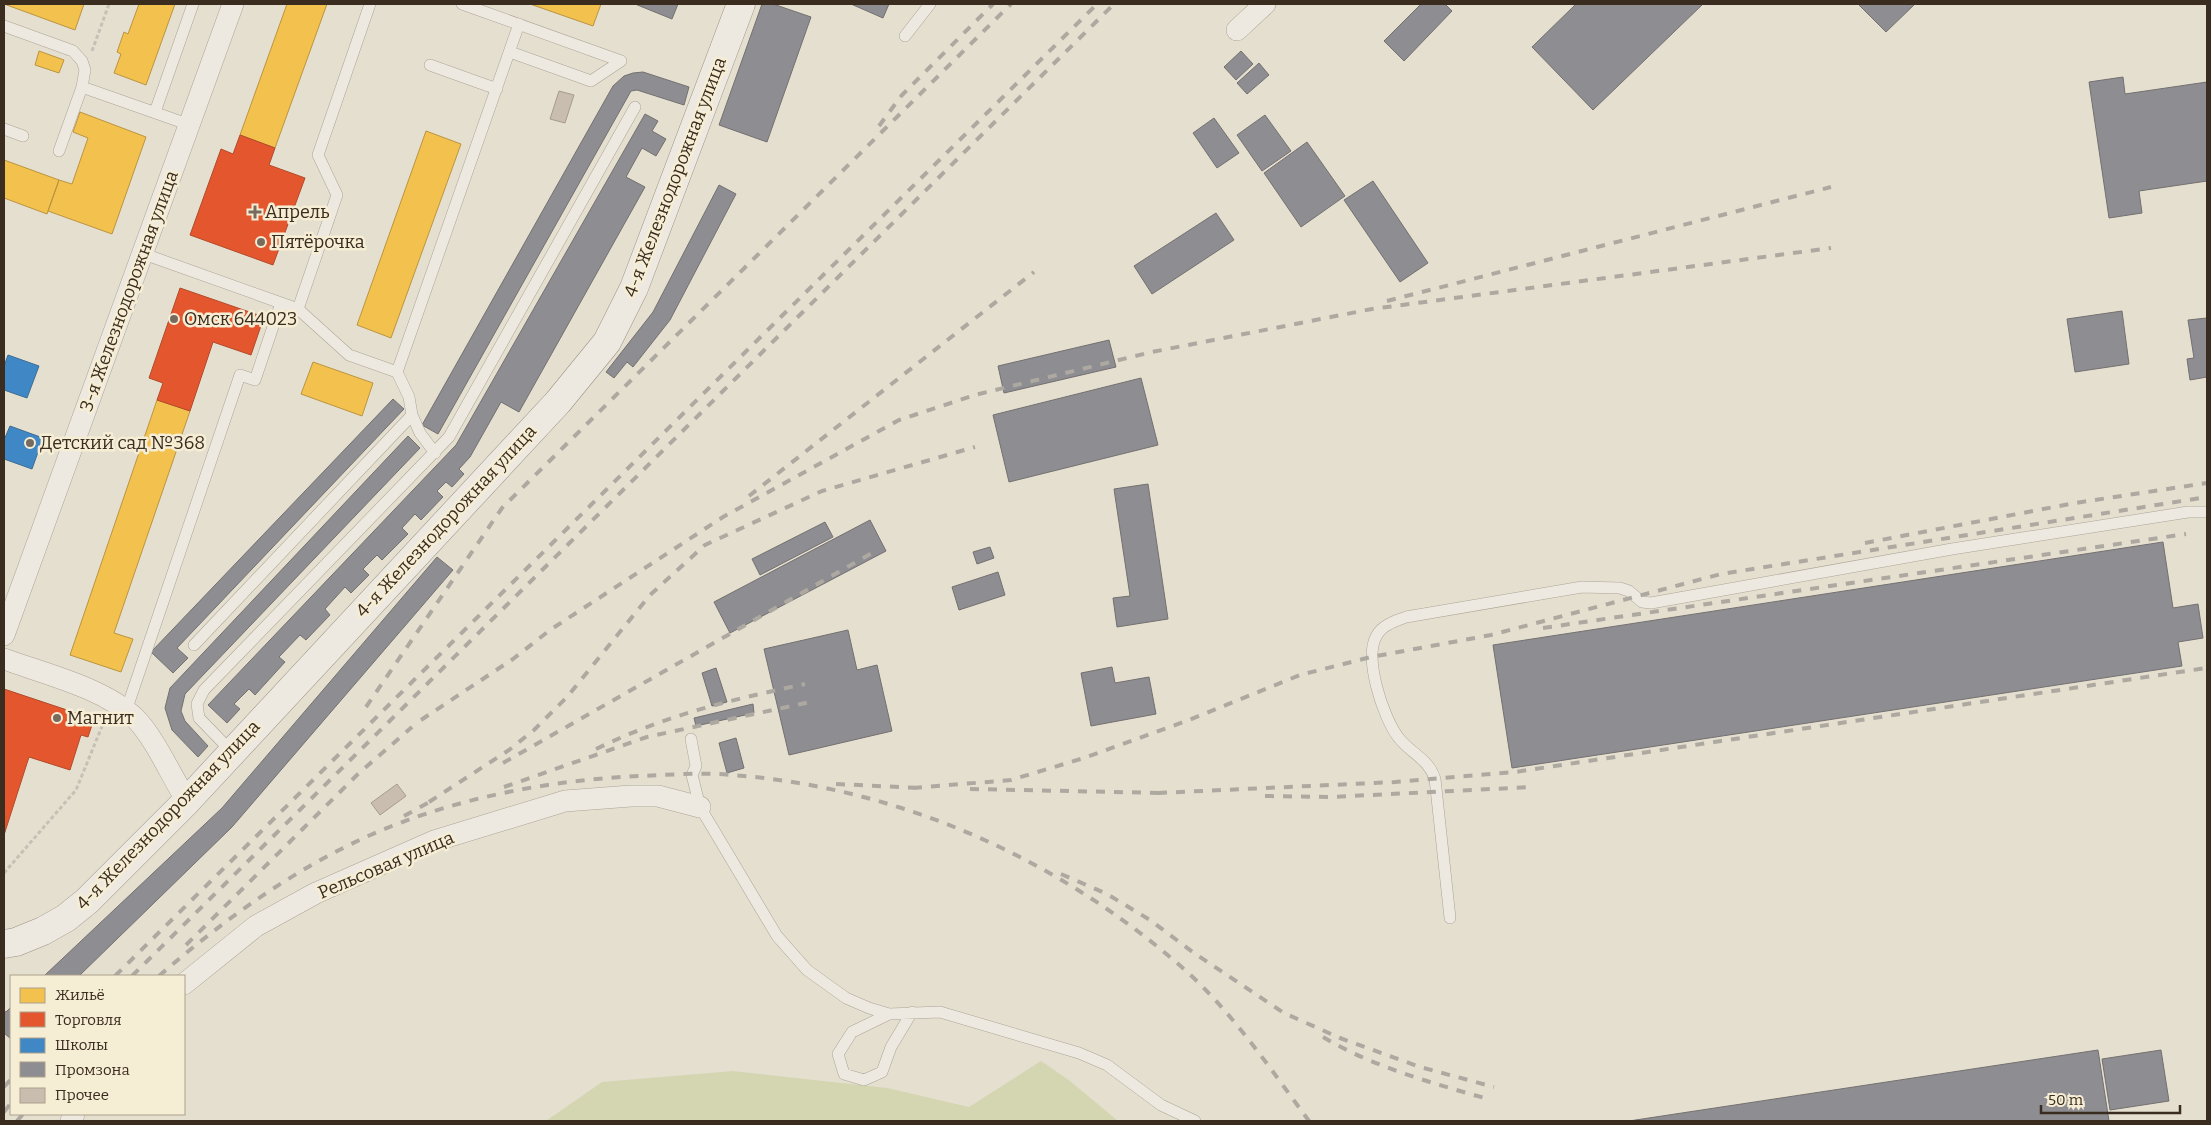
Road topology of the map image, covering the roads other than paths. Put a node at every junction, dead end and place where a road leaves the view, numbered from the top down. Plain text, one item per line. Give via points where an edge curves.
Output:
1 (193, 4) edge
2 (233, 4) edge
3 (370, 4) edge
4 (462, 4) edge
5 (741, 4) edge
6 (930, 4) edge
7 (1264, 4) edge
8 (519, 24) junction
9 (4, 26) edge
10 (1237, 30) dead end
11 (906, 36) dead end
12 (510, 52) junction
13 (430, 65) dead end
14 (82, 86) junction
15 (497, 89) junction
16 (635, 107) dead end
17 (155, 112) junction
18 (190, 124) junction
19 (4, 129) edge
20 (23, 136) dead end
21 (59, 151) dead end
22 (144, 254) junction
23 (281, 303) junction
24 (298, 309) junction
25 (397, 372) junction
26 (412, 415) junction
27 (435, 452) junction
28 (2207, 512) edge
29 (10, 600) edge
30 (4, 635) edge
31 (194, 645) dead end
32 (4, 660) edge
33 (119, 706) junction
34 (691, 738) dead end
35 (232, 752) junction
36 (187, 801) junction
37 (700, 807) junction
38 (1450, 918) dead end
39 (10, 943) edge
40 (185, 983) edge
41 (912, 1012) junction
42 (890, 1014) junction
43 (1194, 1121) edge

1 - 17 lane
2 - 18 street, 3-я Железнодорожная улица
3 - 24 lane via 318,155 337,195
4 - 8 lane
5 - 35 main road, 4-я Железнодорожная улица via 634,288 607,342 558,402
6 - 11 lane
7 - 10 street
8 - 12 lane
8 - 12 lane via 621,61 592,81
9 - 14 lane via 72,51 82,61 85,70
12 - 15 lane
13 - 15 lane
14 - 17 lane
14 - 21 lane
15 - 25 lane
16 - 27 lane via 449,437
17 - 18 lane
18 - 22 street, 3-я Железнодорожная улица
19 - 20 lane
22 - 23 lane
22 - 29 street, 3-я Железнодорожная улица
23 - 24 lane
23 - 33 lane via 255,380 240,375
24 - 25 lane via 350,355
25 - 26 lane via 409,398
26 - 27 lane via 420,433
26 - 31 lane
27 - 35 lane via 204,690 197,704 199,718
28 - 38 lane via 2188,512 1952,549 1651,603 1642,602 1620,588 1582,587 1406,617 1386,626 1376,635 1371,657 1382,703 1398,737 1432,768
29 - 30 street, 3-я Железнодорожная улица
32 - 33 street via 78,686
33 - 36 street via 137,720
34 - 37 lane via 696,766 692,775
35 - 36 main road, 4-я Железнодорожная улица
36 - 39 main road, 4-я Железнодорожная улица via 73,912 43,931
37 - 40 street, Рельсовая улица via 658,796 565,801 434,841 316,893 256,926
37 - 42 lane via 777,936 807,970 846,998
41 - 42 lane
41 - 42 lane via 891,1047 882,1072 864,1080 844,1074 838,1054 852,1032
41 - 43 lane via 940,1012 1079,1053 1107,1065 1161,1105

